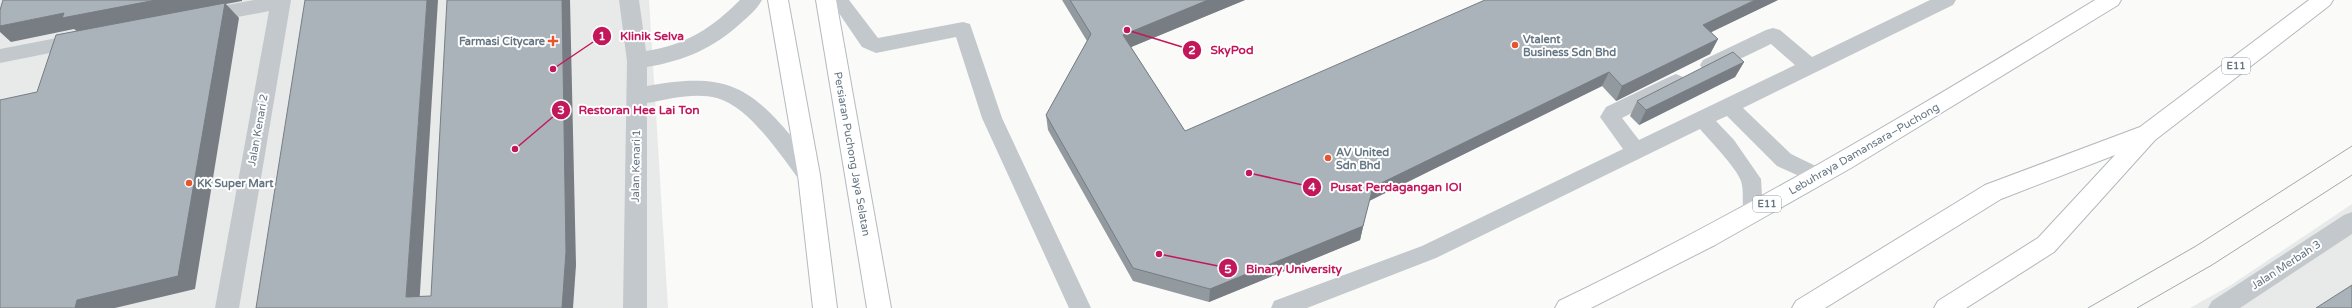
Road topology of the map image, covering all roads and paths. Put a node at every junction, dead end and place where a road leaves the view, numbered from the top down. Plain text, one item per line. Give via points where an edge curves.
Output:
1 (629, 0) edge
2 (752, 0) edge
3 (778, 0) edge
4 (826, 0) edge
5 (839, 0) edge
6 (1947, 0) edge
7 (2111, 0) edge
8 (2323, 0) edge
9 (281, 1) edge
10 (187, 20) edge
11 (94, 38) edge
12 (0, 56) edge
13 (637, 61) junction
14 (1810, 67) junction
15 (637, 96) junction
16 (1729, 106) junction
17 (1702, 119) junction
18 (2148, 133) junction
19 (1636, 151) junction
20 (809, 175) junction
21 (1817, 176) junction
22 (1753, 212) junction
23 (2352, 222) edge
24 (227, 308) edge
25 (635, 308) edge
26 (825, 308) edge
27 (879, 308) edge
28 (1080, 308) edge
29 (1282, 308) edge
30 (1567, 308) edge
31 (1804, 308) edge
32 (1946, 308) edge
33 (2220, 308) edge

1 - 13 street, Jalan Kenari 1
2 - 13 street via 733,19 682,52
3 - 20 main road
4 - 27 main road, Persiaran Puchong Jaya Selatan
5 - 28 lane via 869,42 876,46 963,29 992,118
6 - 14 lane
7 - 21 main road, Lebuhraya Damansara–Puchong / E11 via 1964,91
8 - 18 main road, E11
9 - 10 lane
9 - 24 street, Jalan Kenari 2
11 - 12 lane
13 - 15 street, Jalan Kenari 1
14 - 16 lane
14 - 19 lane via 1773,35 1693,73 1613,113 1610,117
15 - 20 street via 695,88 719,90 739,99 763,120
15 - 25 street, Jalan Kenari 1
16 - 17 lane
16 - 21 lane via 1784,160
17 - 19 lane
17 - 22 lane via 1727,146 1751,179
18 - 31 main road, E11 via 1993,192
18 - 32 main road via 2046,245
19 - 29 lane via 1429,252
20 - 26 main road
21 - 22 main road, Lebuhraya Damansara–Puchong / E11
22 - 30 main road, Lebuhraya Damansara–Puchong / E11 via 1644,272
23 - 33 street, Jalan Merbah 3

